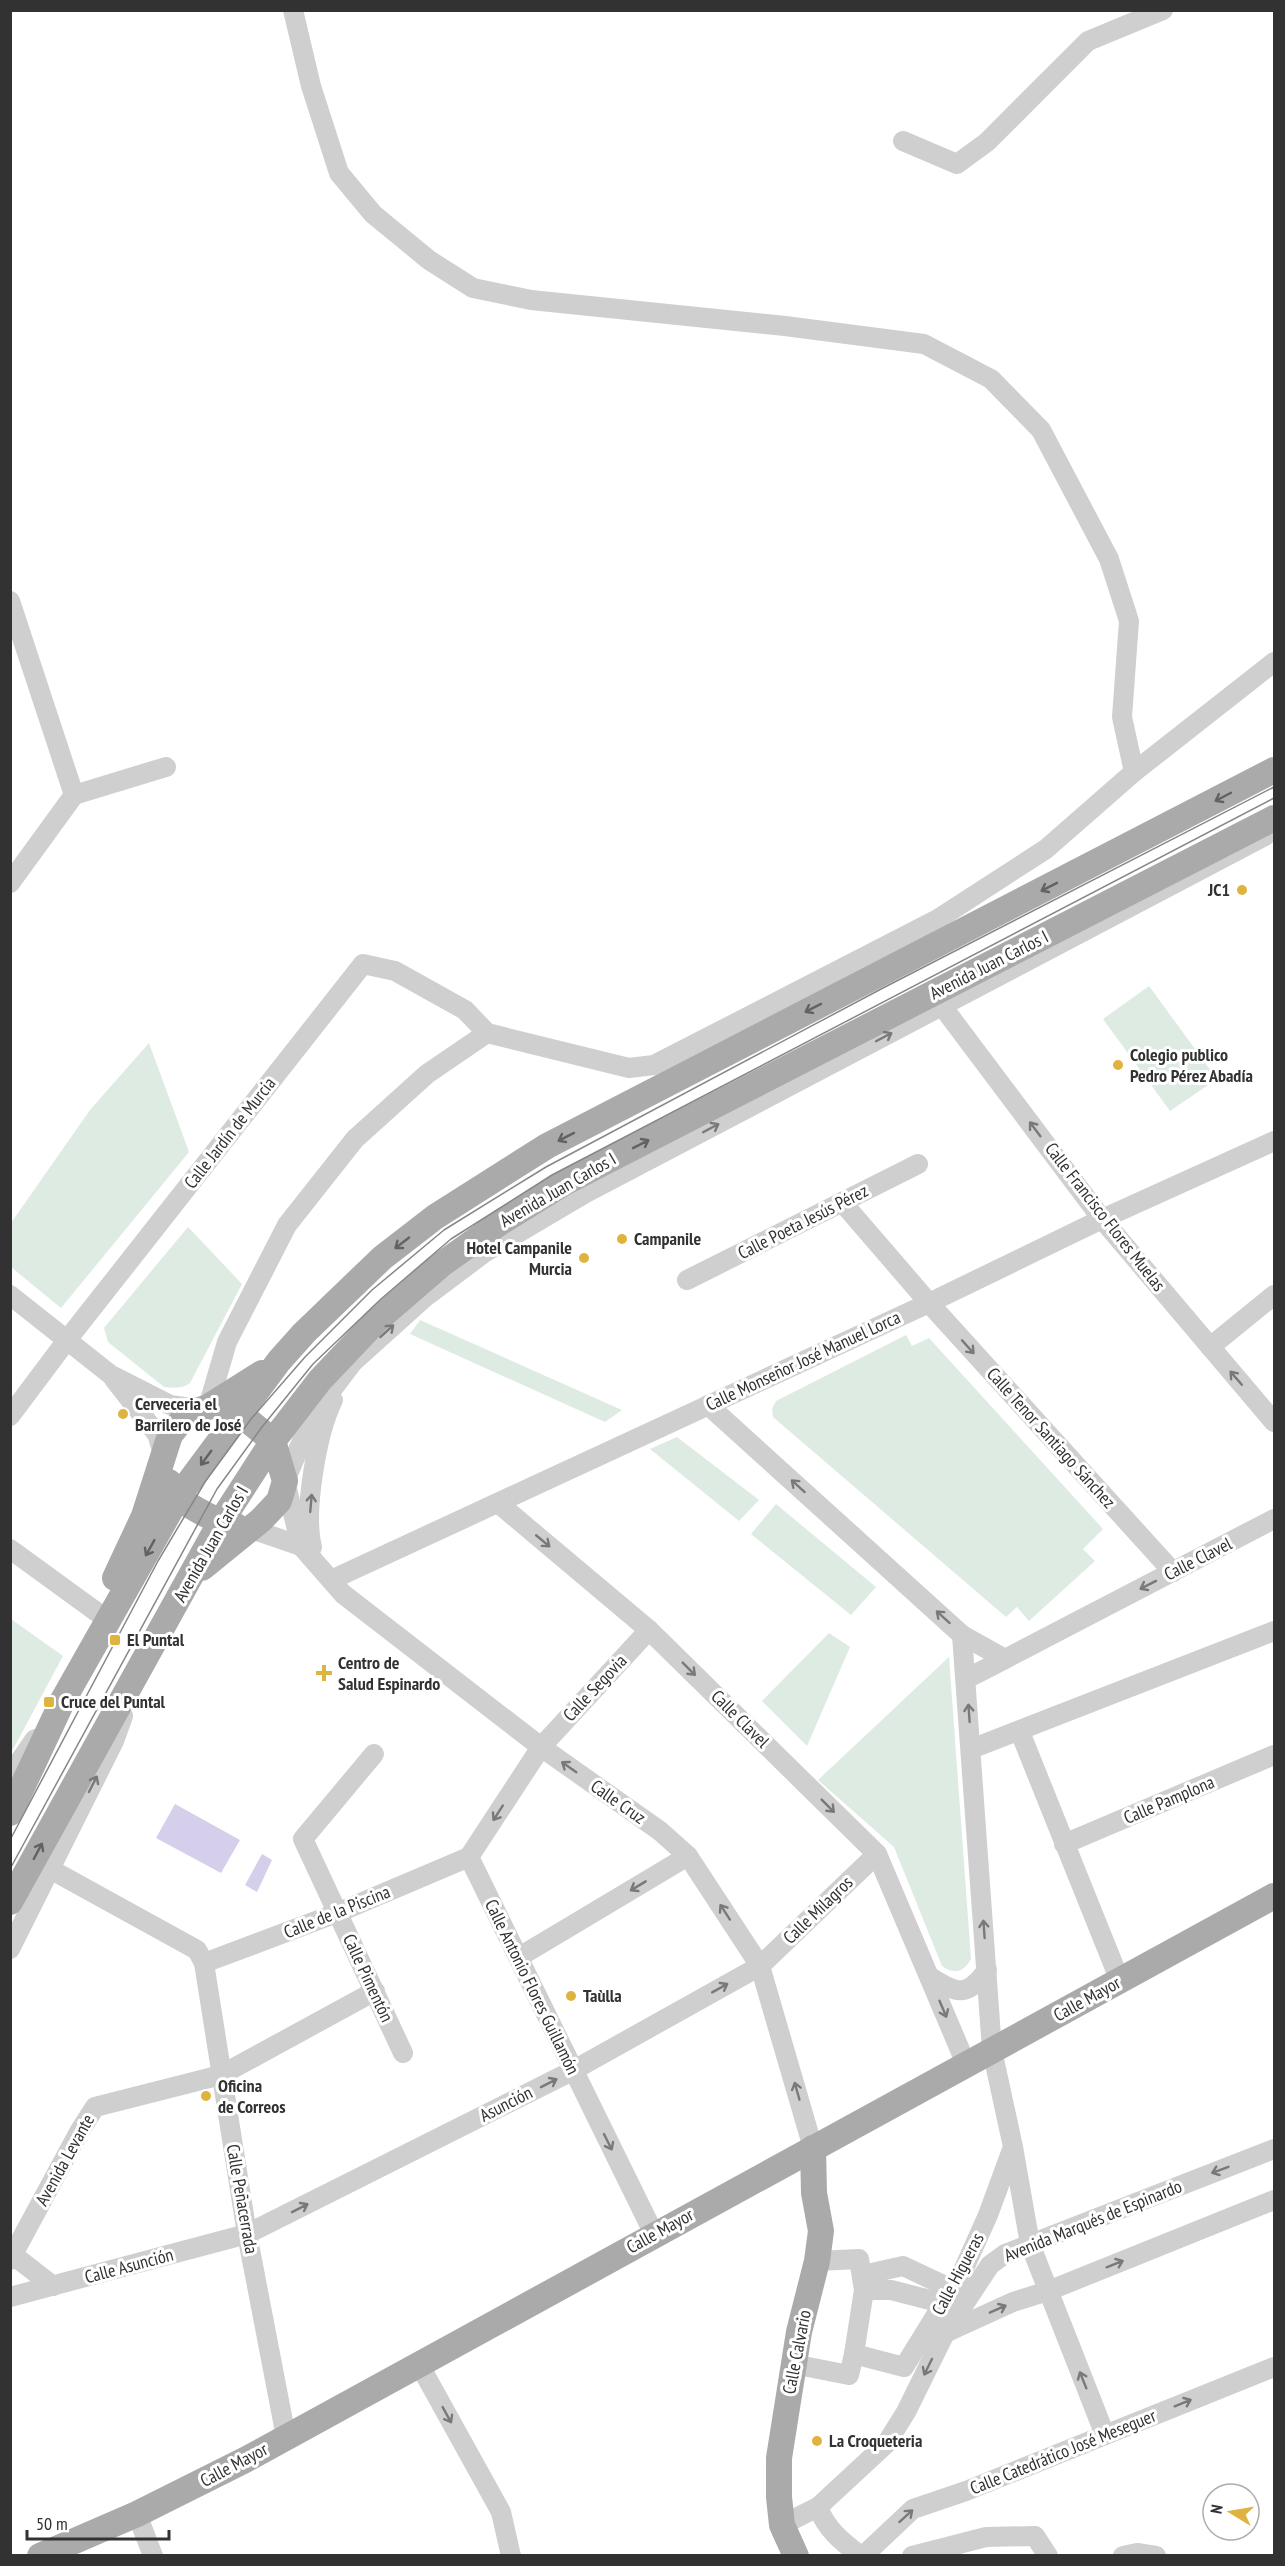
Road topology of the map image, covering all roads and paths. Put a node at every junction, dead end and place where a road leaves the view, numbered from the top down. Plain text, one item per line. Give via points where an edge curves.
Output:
1 (293, 10) edge
2 (1163, 10) edge
3 (903, 141) dead end
4 (10, 601) edge
5 (1275, 662) edge
6 (166, 767) dead end
7 (1275, 770) edge
8 (1134, 772) junction
9 (74, 795) junction
10 (1275, 818) edge
11 (1275, 832) edge
12 (10, 883) edge
13 (942, 1006) junction
14 (487, 1032) junction
15 (1275, 1141) edge
16 (918, 1164) dead end
17 (842, 1202) junction
18 (1102, 1218) junction
19 (687, 1280) dead end
20 (10, 1295) edge
21 (1275, 1295) edge
22 (929, 1303) junction
23 (67, 1340) junction
24 (1210, 1347) junction
25 (279, 1361) junction
26 (353, 1362) junction
27 (111, 1375) junction
28 (708, 1405) junction
29 (208, 1407) junction
30 (239, 1413) junction
31 (10, 1416) edge
32 (1275, 1422) edge
33 (273, 1441) junction
34 (163, 1454) junction
35 (285, 1481) junction
36 (178, 1497) junction
37 (498, 1503) junction
38 (1275, 1519) edge
39 (220, 1523) junction
40 (248, 1528) junction
41 (301, 1546) junction
42 (10, 1549) edge
43 (315, 1561) junction
44 (1173, 1572) junction
45 (192, 1577) junction
46 (331, 1580) junction
47 (98, 1613) junction
48 (649, 1630) junction
49 (1275, 1631) edge
50 (963, 1635) junction
51 (1005, 1659) junction
52 (138, 1673) junction
53 (966, 1679) junction
54 (63, 1700) junction
55 (1020, 1732) junction
56 (541, 1747) junction
57 (971, 1749) junction
58 (374, 1754) dead end
59 (1275, 1755) edge
60 (10, 1775) edge
61 (10, 1812) edge
62 (1064, 1844) junction
63 (877, 1854) junction
64 (688, 1856) junction
65 (469, 1857) junction
66 (50, 1869) junction
67 (1275, 1896) edge
68 (10, 1902) edge
69 (338, 1913) junction
70 (10, 1949) edge
71 (519, 1957) junction
72 (204, 1963) junction
73 (760, 1966) junction
74 (987, 1970) junction
75 (929, 1976) junction
76 (1120, 1981) junction
77 (375, 1991) junction
78 (992, 2050) junction
79 (403, 2053) dead end
80 (966, 2064) junction
81 (572, 2071) junction
82 (221, 2075) junction
83 (1013, 2147) junction
84 (813, 2148) junction
85 (1274, 2149) edge
86 (1275, 2200) edge
87 (247, 2234) junction
88 (654, 2234) junction
89 (1030, 2244) junction
90 (12, 2257) edge
91 (816, 2262) junction
92 (864, 2283) junction
93 (53, 2286) junction
94 (1048, 2291) junction
95 (947, 2296) junction
96 (10, 2297) edge
97 (945, 2333) junction
98 (854, 2354) junction
99 (419, 2364) junction
100 (793, 2364) junction
101 (1275, 2367) edge
102 (1105, 2435) junction
103 (286, 2438) junction
104 (818, 2507) junction
105 (137, 2514) junction
106 (782, 2525) junction
107 (959, 2549) edge
108 (40, 2556) edge
109 (153, 2556) edge
110 (511, 2556) edge
111 (796, 2556) edge
112 (862, 2556) edge
113 (912, 2556) edge
114 (1048, 2556) edge
115 (1123, 2556) edge
116 (1156, 2556) edge

1 - 8 street via 311,86 339,173 373,214 429,260 473,288 531,300 924,344 991,379 1041,430 1109,559 1129,621 1122,717
2 - 3 street via 1088,41 987,142 957,164
4 - 9 street
5 - 8 street
6 - 9 street
7 -> 25 main road via 547,1146 435,1217 382,1258
8 - 14 street via 1046,849 938,919 654,1065 629,1068
9 - 12 street
33 -> 10 main road, Avenida Juan Carlos I via 320,1380 376,1321 442,1264 501,1222 564,1184
11 - 13 street
18 -> 13 street, Calle Francisco Flores Muelas
26 -> 13 street via 424,1298 522,1229
14 - 23 street, Calle Jardín de Murcia via 465,1010 395,971 363,964
14 - 29 street via 427,1074 356,1139 287,1225 227,1342
15 - 18 street, Calle Monseñor José Manuel Lorca
16 - 17 street, Calle Poeta Jesús Pérez
17 - 19 street, Calle Poeta Jesús Pérez
17 - 22 street, Calle Tenor Santiago Sánchez
18 - 22 street, Calle Monseñor José Manuel Lorca
18 - 24 street, Calle Francisco Flores Muelas
20 - 23 street
21 - 24 street
22 - 28 street, Calle Monseñor José Manuel Lorca
22 -> 44 street, Calle Tenor Santiago Sánchez
23 - 27 street
23 - 31 street, Calle Jardín de Murcia
32 -> 24 street, Calle Francisco Flores Muelas
25 - 29 main road
25 - 30 main road
26 - 35 street via 313,1415
43 -> 26 street via 309,1538 316,1457 328,1411
27 - 29 street via 170,1405
27 - 34 street via 157,1434
28 - 37 street, Calle Monseñor José Manuel Lorca
50 -> 28 street
29 - 30 main road
29 - 34 main road via 186,1415 170,1435
30 - 33 main road
30 -> 36 main road
33 - 35 main road
33 - 39 main road, Avenida Juan Carlos I
34 - 36 main road via 170,1489
34 - 47 main road via 144,1516
35 - 40 main road via 279,1501
35 - 41 street
36 - 39 main road
36 -> 54 main road
37 - 46 street, Calle Monseñor José Manuel Lorca
37 -> 48 street, Calle Clavel
38 - 44 street, Calle Clavel
39 - 40 main road
39 - 45 main road, Avenida Juan Carlos I
40 - 41 street
40 - 45 main road
41 - 43 street, Calle Cruz
42 - 47 street
43 - 46 street, Calle Cruz
44 -> 51 street, Calle Clavel
45 - 52 main road, Avenida Juan Carlos I
46 - 56 street, Calle Cruz via 343,1594
47 - 54 main road
48 - 56 street, Calle Segovia
48 -> 63 street, Calle Clavel
49 - 55 street
50 - 51 street
50 - 53 street
51 - 53 street, Calle Clavel
66 -> 52 street via 114,1741
68 -> 52 main road, Avenida Juan Carlos I
57 -> 53 street
54 - 60 street
54 - 61 main road
55 - 57 street
55 - 62 street
64 -> 56 street, Calle Cruz via 660,1831
56 -> 65 street
74 -> 57 street
58 - 69 street, Calle Pimentón via 303,1839
59 - 62 street, Calle Pamplona
62 - 76 street
63 - 73 street, Calle Milagros
63 - 75 street, Calle Clavel
64 -> 71 street
73 -> 64 street, Calle Cruz
65 - 69 street, Calle de la Piscina
65 - 71 street, Calle Antonio Flores Guillamón
66 - 70 street
66 - 72 street via 198,1950
67 - 76 main road, Calle Mayor
69 - 72 street, Calle de la Piscina
69 - 77 street, Calle Pimentón
71 - 81 street, Calle Antonio Flores Guillamón
72 - 82 street, Calle Peñacerrada
81 -> 73 street, Asunción
84 -> 73 street, Calle Cruz
74 - 75 street via 976,1986 959,1992
74 - 78 street
75 -> 80 street, Calle Clavel
76 - 78 main road, Calle Mayor
77 - 79 street, Calle Pimentón
77 - 82 street, Avenida Levante
78 - 80 main road, Calle Mayor
78 - 83 street
80 - 84 main road, Calle Mayor
87 -> 81 street, Asunción
81 -> 88 street, Calle Antonio Flores Guillamón
82 - 87 street, Calle Peñacerrada
82 - 90 street, Avenida Levante via 95,2108
83 - 89 street
83 - 95 street, Calle Higueras via 962,2274
84 - 88 main road, Calle Mayor
84 - 91 main road, Calle Calvario via 814,2193 821,2231
85 -> 89 street, Avenida Marqués de Espinardo
94 -> 86 street
87 - 93 street, Calle Asunción
87 - 103 street, Calle Peñacerrada
88 - 99 main road, Calle Mayor
89 - 94 street
89 - 97 street, Avenida Marqués de Espinardo via 990,2265
90 - 93 street
91 - 92 street via 859,2259
91 - 100 main road, Calle Calvario
92 - 95 street via 903,2266
92 - 98 street
93 - 96 street, Calle Asunción
97 -> 94 street via 1013,2302
102 -> 94 street
95 - 98 street, Calle Higueras via 904,2367
97 -> 104 street, Avenida Marqués de Espinardo via 886,2444
98 - 100 street via 849,2375
99 - 103 main road, Calle Mayor
99 -> 110 street via 501,2512
100 - 106 main road, Calle Calvario via 779,2458
102 -> 101 street, Calle Catedrático José Meseguer
112 -> 102 street, Calle Catedrático José Meseguer via 913,2510
103 - 105 main road, Calle Mayor
104 - 106 street, Avenida Marqués de Espinardo
104 - 112 street via 829,2529
105 - 108 main road, Calle Mayor
105 - 109 street
106 - 111 main road, Calle Calvario
107 - 113 street
107 - 114 street via 986,2537 1035,2536
115 - 116 street

